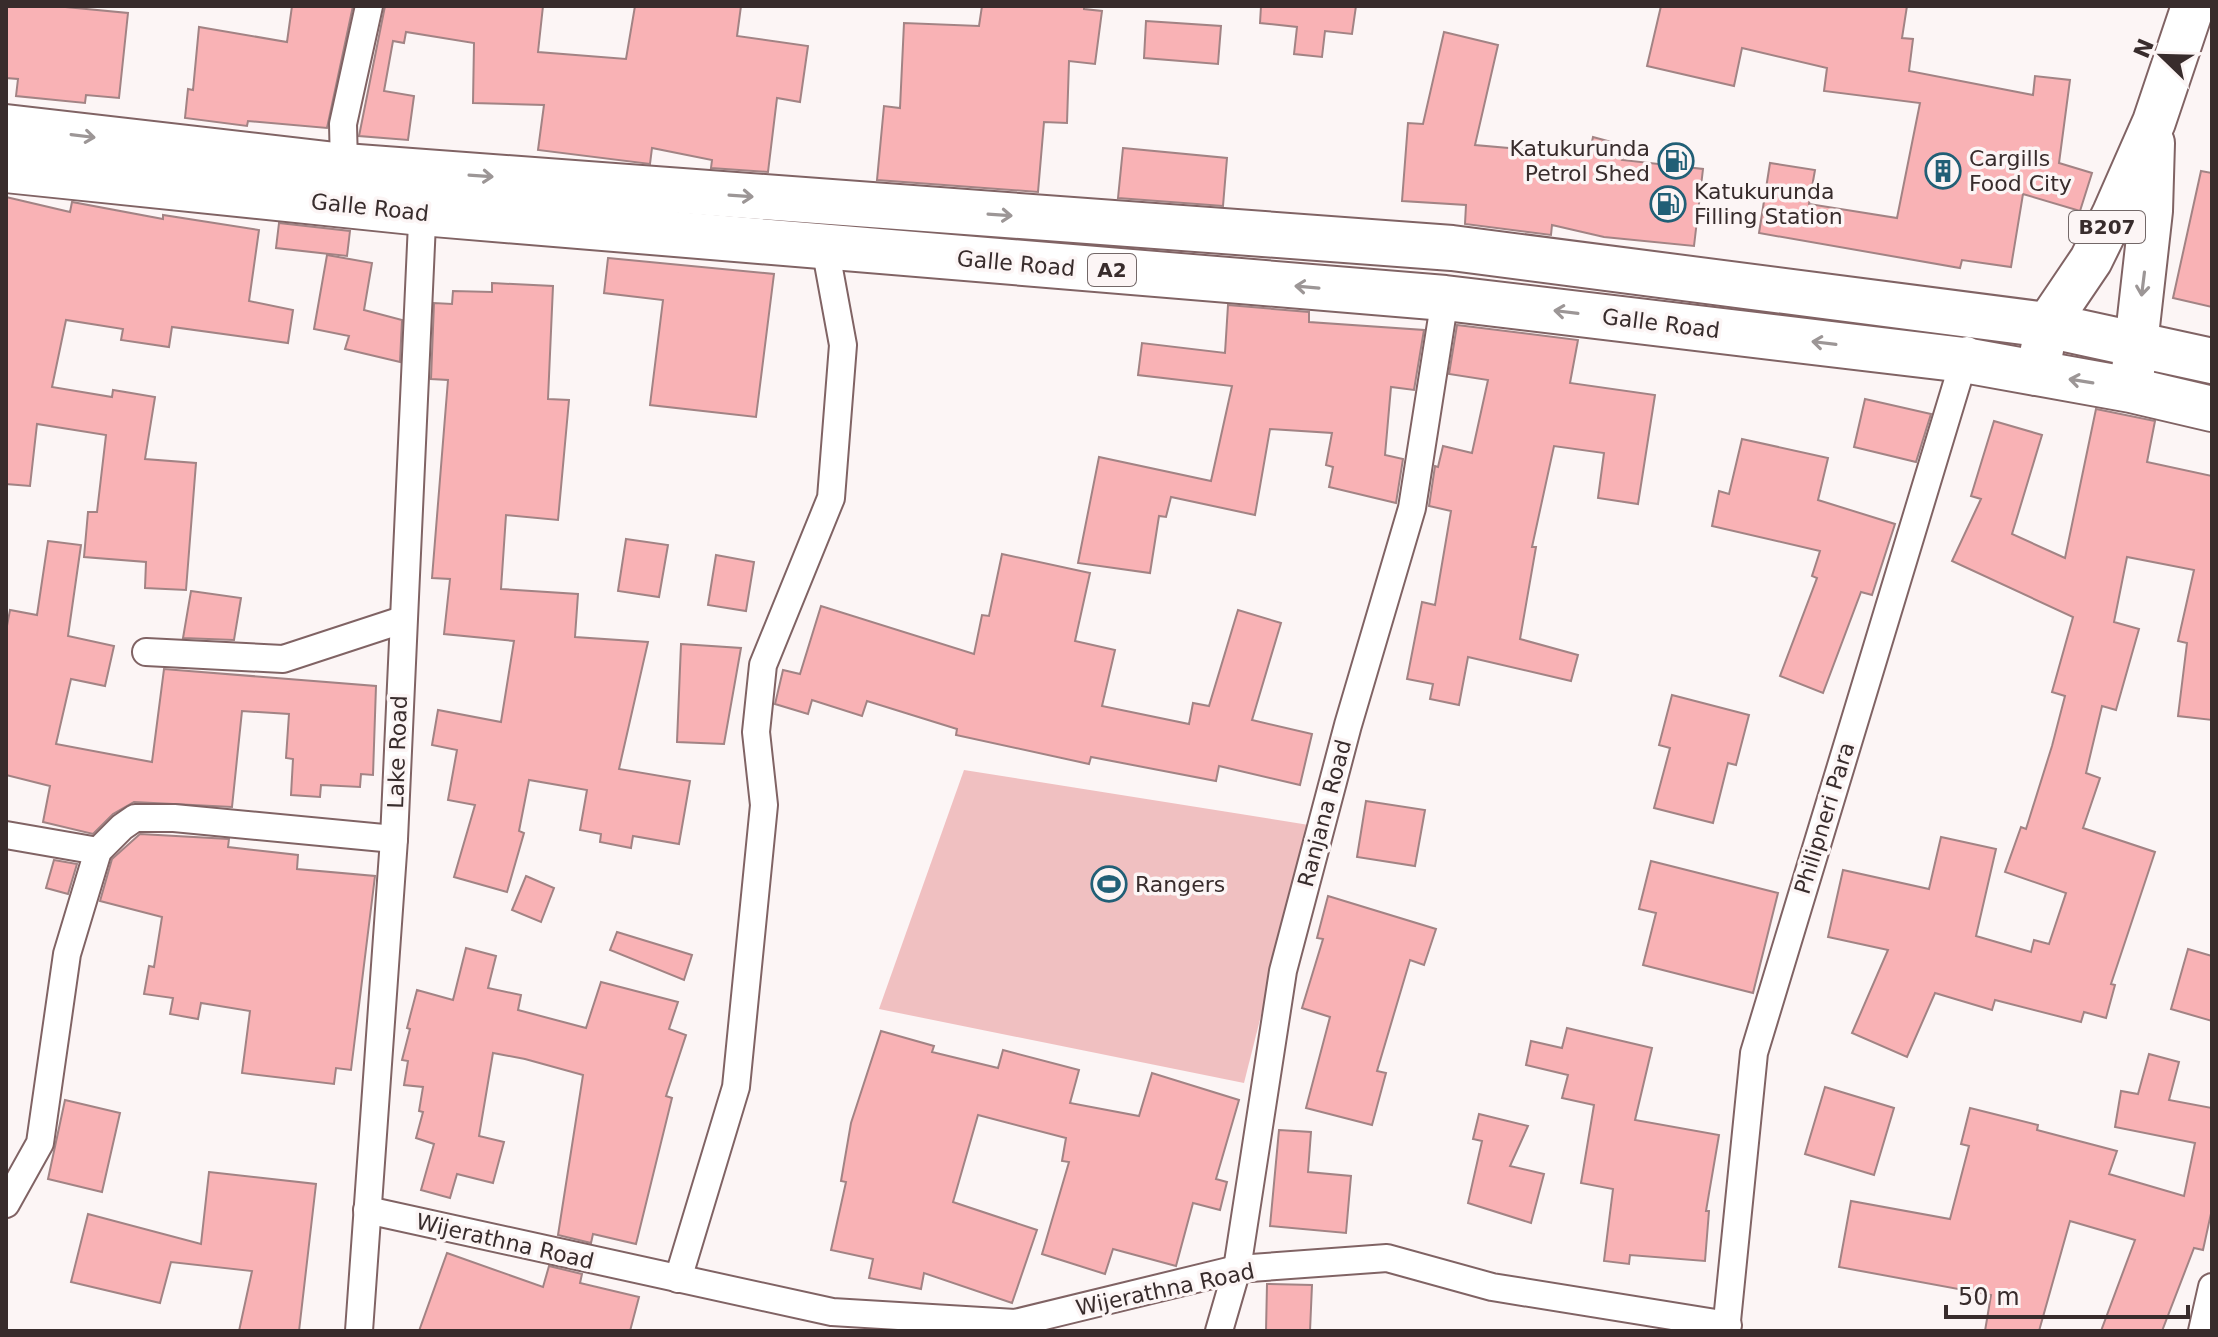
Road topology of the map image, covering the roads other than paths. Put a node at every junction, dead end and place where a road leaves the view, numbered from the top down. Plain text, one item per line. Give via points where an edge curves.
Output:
1 (369, 6) edge
2 (2193, 6) edge
3 (2154, 122) junction
4 (6, 127) edge
5 (344, 166) junction
6 (6, 170) edge
7 (424, 193) junction
8 (825, 247) junction
9 (1668, 274) junction
10 (1445, 298) junction
11 (1977, 316) junction
12 (1661, 323) junction
13 (2047, 325) junction
14 (2136, 342) junction
15 (1964, 360) junction
16 (2212, 361) edge
17 (2037, 374) junction
18 (2131, 390) junction
19 (2212, 409) edge
20 (402, 620) junction
21 (146, 652) dead end
22 (6, 835) edge
23 (394, 839) junction
24 (98, 851) junction
25 (6, 1204) edge
26 (367, 1210) junction
27 (1237, 1269) junction
28 (678, 1279) junction
29 (2212, 1287) edge
30 (1727, 1328) edge
31 (359, 1331) edge
32 (1219, 1331) edge
33 (2202, 1331) edge

1 - 5 street via 343,124
2 - 3 main road, B207
3 - 13 main road, B207 via 2091,260
3 -> 14 main road, B207 via 2151,211
4 -> 5 highway, Galle Road / A2
5 - 7 highway, Galle Road / A2
6 - 7 highway, Galle Road / A2
7 - 8 highway, Galle Road / A2
7 -> 9 highway, Galle Road / A2 via 1452,248
7 - 20 street, Lake Road
10 -> 8 highway, Galle Road / A2
8 - 28 street via 843,345 831,498 763,665 756,732 764,805 736,1087
9 - 11 highway, Galle Road / A2
9 - 12 highway
12 -> 10 highway, Galle Road / A2
10 - 27 street, Ranjana Road via 1412,508 1283,971
11 - 13 highway, Galle Road / A2
11 - 15 street, Philipneri Para
15 -> 12 highway, Galle Road / A2
13 - 14 highway, Galle Road / A2
13 - 17 main road
14 - 16 highway, Galle Road / A2
14 - 18 main road
15 - 17 highway, Galle Road / A2
15 - 30 street, Philipneri Para via 1754,1053
18 -> 17 highway, Galle Road / A2
18 - 19 highway, Galle Road / A2
20 - 21 street via 283,659
20 - 23 street, Lake Road
22 - 24 street
23 - 24 street via 135,818
23 - 26 street, Lake Road
24 - 25 street via 67,954 40,1143
26 - 28 street, Wijerathna Road
26 - 31 street, Lake Road
27 - 28 street, Wijerathna Road via 1015,1323 832,1312
27 - 30 street, Wijerathna Road via 1387,1258 1492,1287
27 - 32 street, Ranjana Road
29 - 33 street

